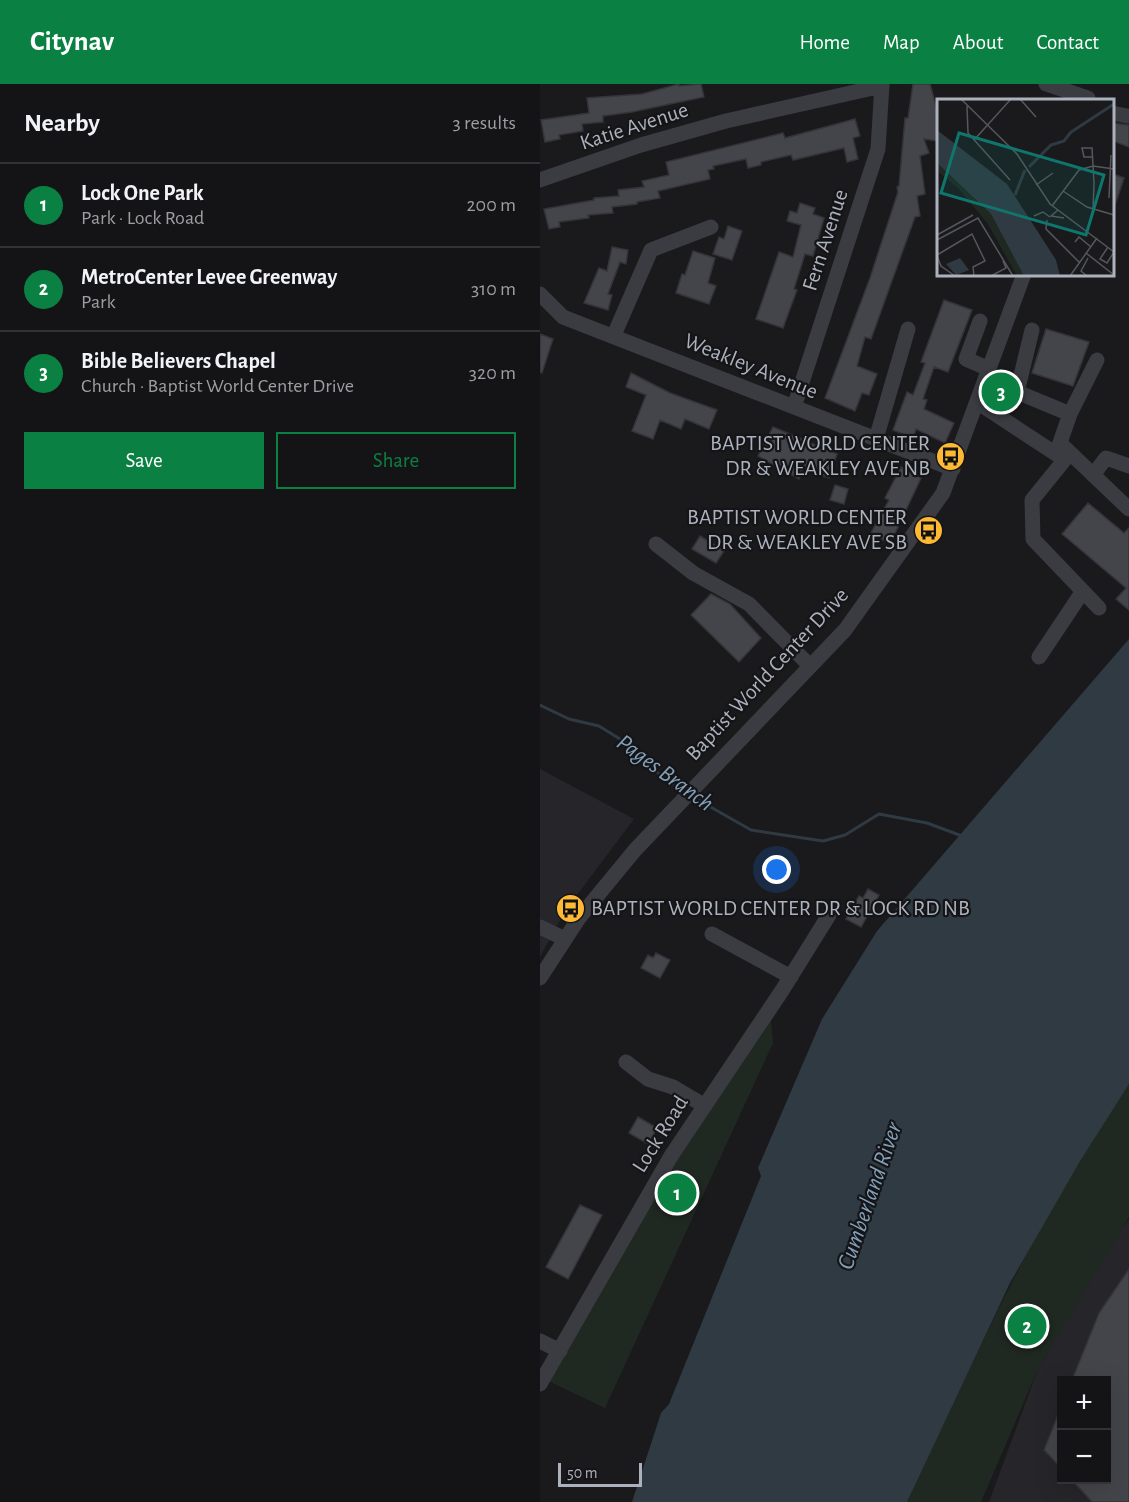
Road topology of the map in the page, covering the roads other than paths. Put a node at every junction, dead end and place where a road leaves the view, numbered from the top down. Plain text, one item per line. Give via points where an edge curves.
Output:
1 (1046, 84) edge
2 (882, 85) edge
3 (1090, 94) edge
4 (540, 180) edge
5 (711, 227) dead end
6 (1023, 276) edge
7 (540, 294) edge
8 (980, 321) dead end
9 (908, 329) dead end
10 (1032, 330) dead end
11 (614, 335) junction
12 (1097, 360) dead end
13 (989, 369) junction
14 (977, 402) junction
15 (794, 407) junction
16 (1070, 414) junction
17 (876, 439) junction
18 (1064, 448) junction
19 (1129, 466) edge
20 (953, 469) junction
21 (1093, 475) junction
22 (1129, 509) edge
23 (656, 544) dead end
24 (1083, 591) junction
25 (1099, 608) dead end
26 (1039, 657) dead end
27 (809, 665) junction
28 (829, 915) dead end
29 (540, 927) edge
30 (712, 934) dead end
31 (565, 939) junction
32 (791, 976) junction
33 (540, 978) edge
34 (626, 1062) dead end
35 (705, 1106) junction
36 (540, 1341) edge
37 (560, 1351) junction
38 (540, 1384) edge

1 - 3 street
2 - 4 street, Katie Avenue via 726,121 640,145
2 - 15 street, Fern Avenue via 878,150
5 - 11 street via 651,250
6 - 13 street, Baptist World Center Drive
7 - 11 street, Weakley Avenue via 563,317
8 - 13 street via 966,359
9 - 17 street
10 - 16 street via 1017,392
11 - 15 street, Weakley Avenue
12 - 16 street
13 - 14 street, Baptist World Center Drive
14 - 18 street via 1056,454
14 - 20 street, Baptist World Center Drive
15 - 17 street, Weakley Avenue
16 - 18 street
17 - 20 street, Weakley Avenue
18 - 21 street
18 - 24 street via 1032,500 1033,539
19 - 21 street via 1106,458
20 - 27 street, Baptist World Center Drive via 943,494 845,630
21 - 22 street
23 - 27 street via 693,573 749,604
24 - 25 street
24 - 26 street
27 - 31 street, Baptist World Center Drive via 635,850
28 - 32 street, Lock Road
29 - 31 street
30 - 32 street
31 - 33 street, Baptist World Center Drive
32 - 35 street, Lock Road
34 - 35 street via 648,1079 673,1087
35 - 37 street, Lock Road via 671,1156
36 - 37 street
37 - 38 street, Lock Road

